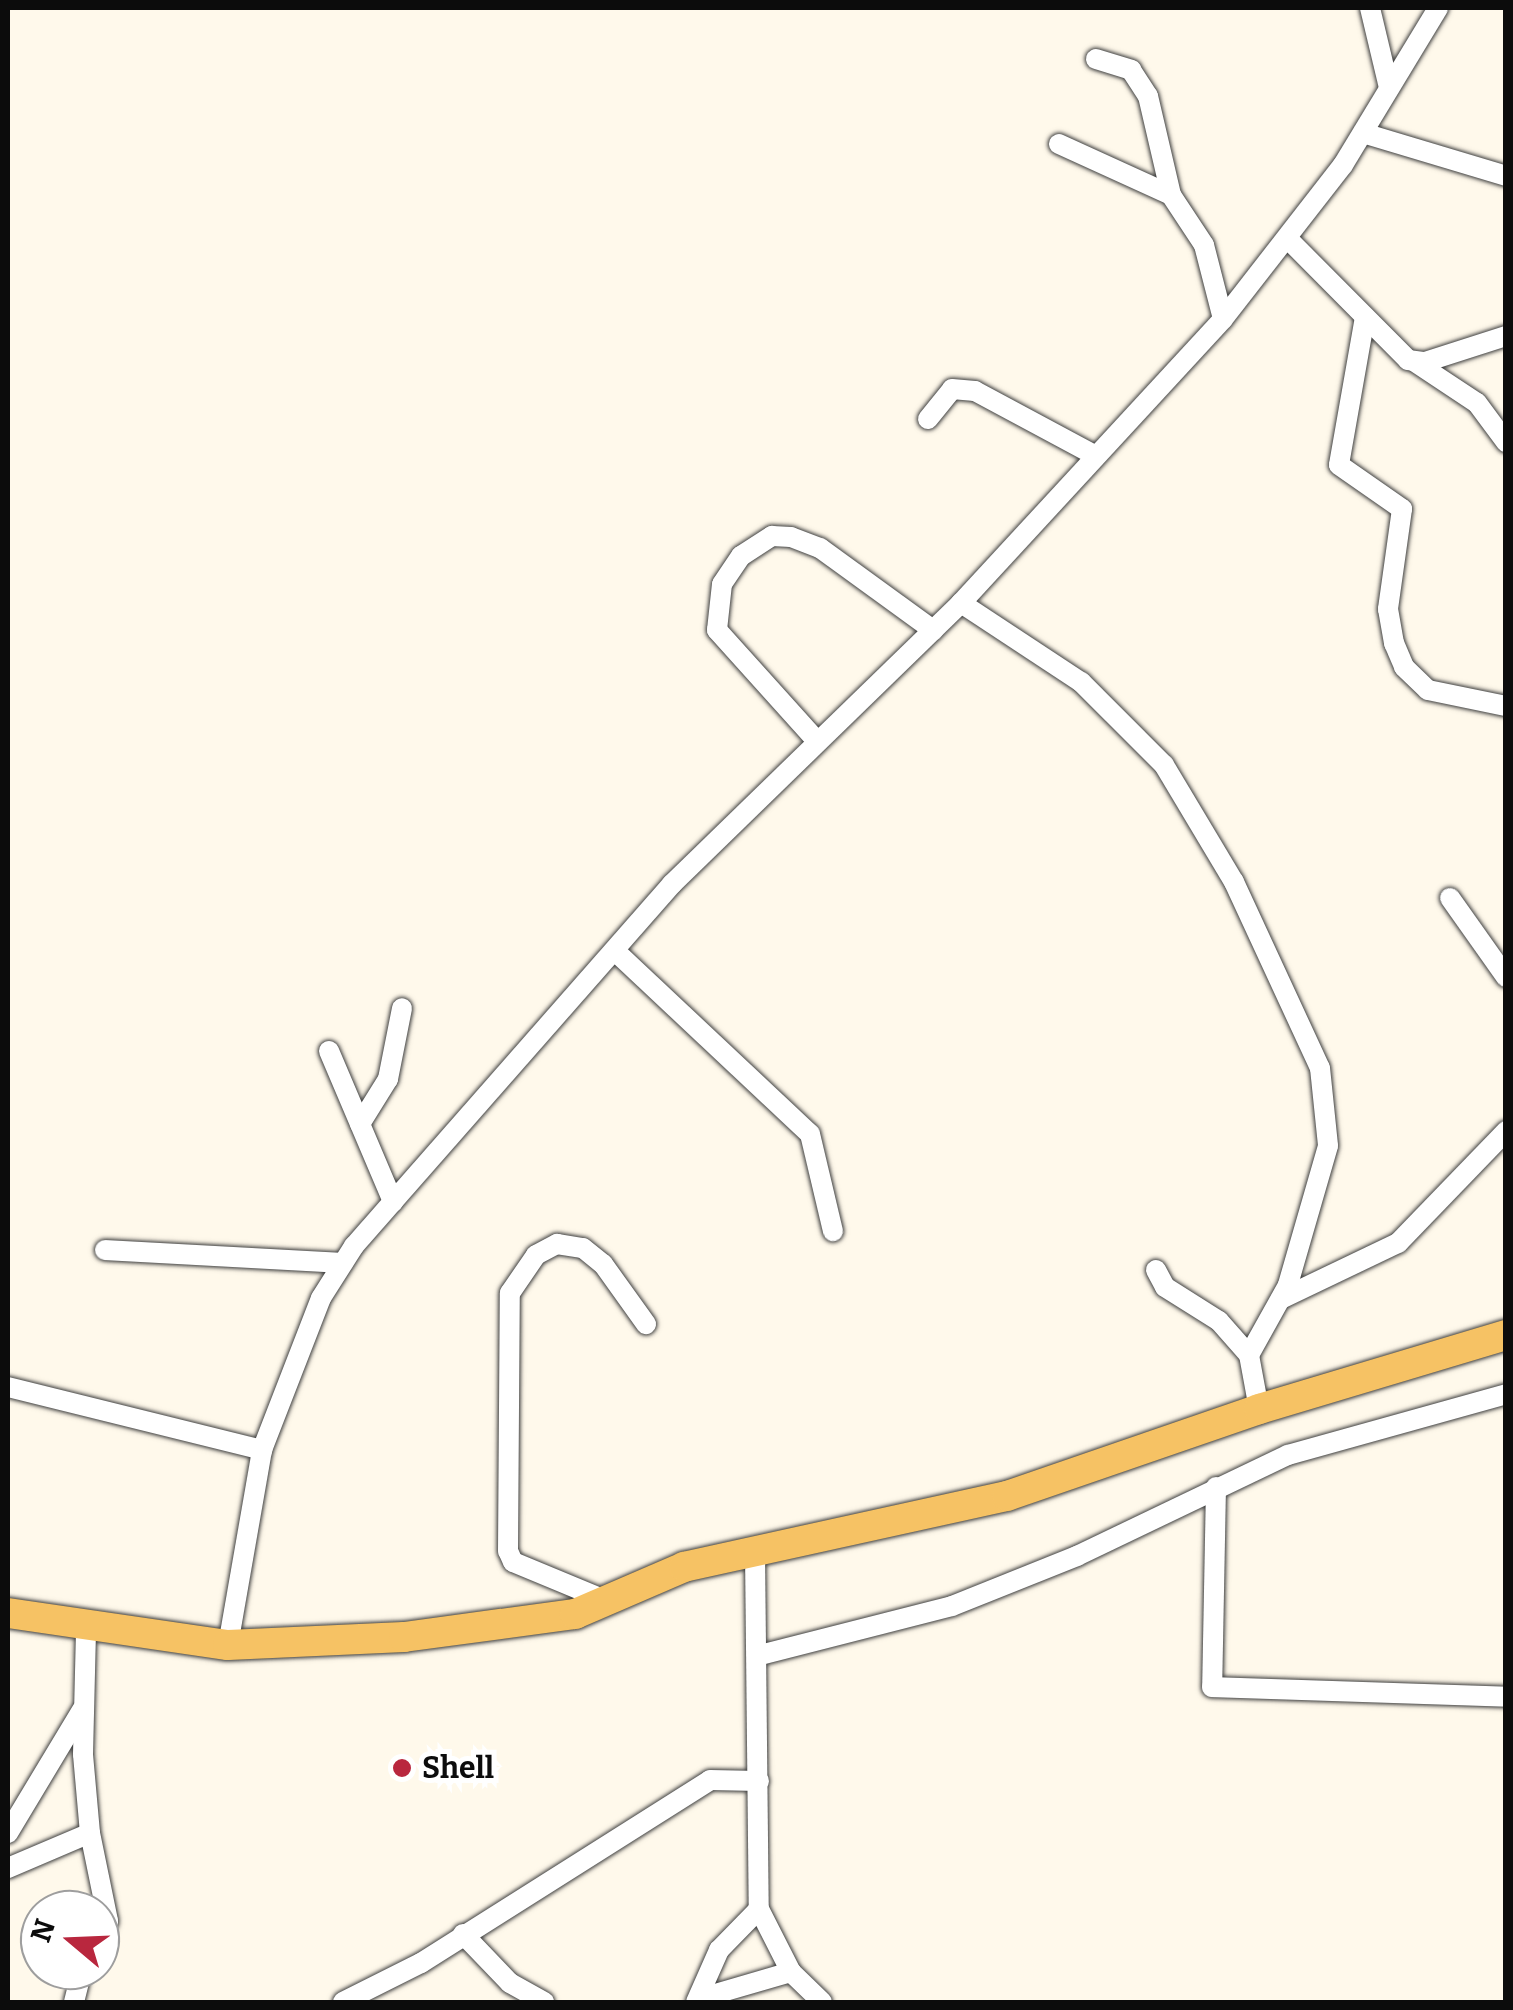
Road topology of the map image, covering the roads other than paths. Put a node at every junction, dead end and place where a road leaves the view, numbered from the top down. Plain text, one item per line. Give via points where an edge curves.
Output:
1 (1370, 8) edge
2 (1429, 12) edge
3 (1096, 59) dead end
4 (1390, 88) junction
5 (1363, 132) junction
6 (1059, 144) dead end
7 (1506, 176) edge
8 (1171, 195) junction
9 (1289, 240) junction
10 (1364, 317) junction
11 (1222, 318) junction
12 (1506, 336) edge
13 (1416, 362) junction
14 (928, 419) dead end
15 (1506, 442) edge
16 (1096, 456) junction
17 (961, 604) junction
18 (933, 630) junction
19 (1506, 706) edge
20 (816, 740) junction
21 (1450, 898) dead end
22 (614, 951) junction
23 (1506, 976) edge
24 (402, 1008) dead end
25 (328, 1050) dead end
26 (360, 1124) junction
27 (1506, 1131) edge
28 (394, 1202) junction
29 (833, 1231) dead end
30 (105, 1250) dead end
31 (344, 1263) junction
32 (1156, 1270) dead end
33 (1282, 1300) junction
34 (646, 1324) dead end
35 (1506, 1335) edge
36 (1249, 1355) junction
37 (8, 1387) edge
38 (1506, 1394) edge
39 (1259, 1409) junction
40 (262, 1450) junction
41 (1216, 1487) junction
42 (755, 1552) junction
43 (600, 1598) junction
44 (8, 1613) edge
45 (86, 1628) junction
46 (228, 1645) junction
47 (760, 1655) junction
48 (1506, 1696) edge
49 (83, 1708) junction
50 (760, 1781) junction
51 (8, 1833) edge
52 (90, 1833) junction
53 (8, 1868) edge
54 (102, 1890) edge
55 (759, 1910) junction
56 (463, 1934) junction
57 (791, 1972) junction
58 (697, 2001) edge
59 (343, 2002) edge
60 (544, 2002) edge
61 (822, 2002) edge

1 - 4 street
2 - 4 street
3 - 8 street via 1131,70 1148,96
4 - 5 street
5 - 7 street
5 - 9 street
6 - 8 street
8 - 11 street via 1204,244
9 - 10 street
9 - 11 street
10 - 13 street
10 - 19 street via 1340,466 1402,510 1388,609 1394,644 1404,667 1428,690
11 - 16 street
12 - 13 street
13 - 15 street via 1477,403
14 - 16 street via 952,389 975,392
16 - 17 street
17 - 18 street
17 - 33 street via 1081,682 1164,765 1200,816 1287,994 1320,1068 1328,1129
18 - 20 street
18 - 20 street via 820,548 772,536 741,556 722,584 717,630
20 - 22 street
21 - 23 street
22 - 28 street
22 - 29 street via 810,1134
24 - 26 street via 388,1079
25 - 26 street
26 - 28 street
27 - 33 street via 1398,1244
28 - 31 street
30 - 31 street
31 - 40 street via 292,1364
32 - 36 street via 1165,1287 1219,1321
33 - 36 street
34 - 43 street via 604,1264 583,1248 557,1244 536,1254 510,1293 508,1551 513,1562
35 - 39 main road
36 - 39 street
37 - 40 street
38 - 41 street via 1336,1438
39 - 42 main road via 1007,1496
40 - 46 street
41 - 47 street via 974,1598
41 - 48 street via 1212,1687
42 - 43 main road via 684,1567
42 - 47 street
43 - 46 main road via 575,1614 483,1628
44 - 45 main road
45 - 46 main road
45 - 49 street
47 - 50 street
49 - 51 street
49 - 52 street
50 - 55 street
50 - 56 street via 710,1780
52 - 53 street
52 - 54 street
55 - 57 street
55 - 58 street via 719,1950
56 - 59 street
56 - 60 street via 510,1982
57 - 58 street
57 - 61 street

